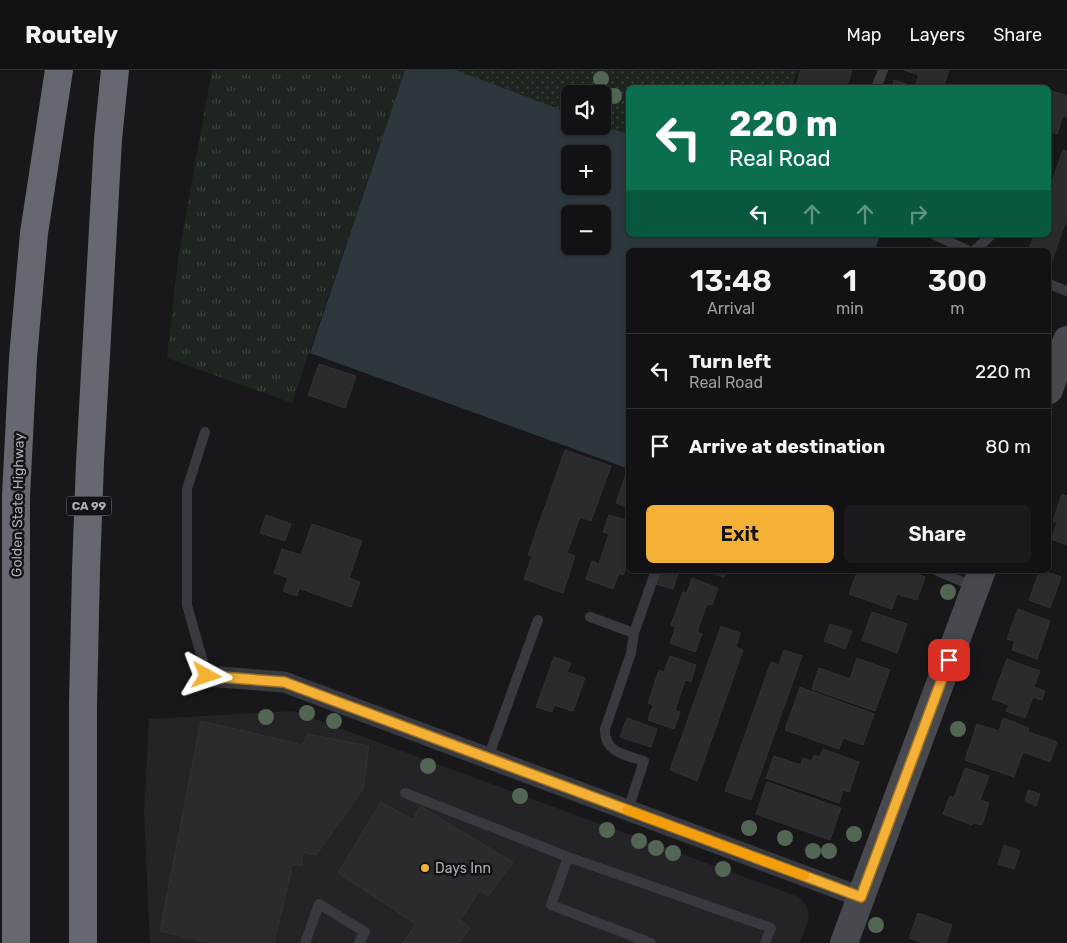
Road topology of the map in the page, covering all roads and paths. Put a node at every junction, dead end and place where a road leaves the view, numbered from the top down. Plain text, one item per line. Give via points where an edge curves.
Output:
1 (59, 70) edge
2 (115, 70) edge
3 (883, 70) edge
4 (877, 85) edge
5 (939, 237) edge
6 (989, 237) edge
7 (963, 248) edge
8 (977, 248) edge
9 (1051, 285) edge
10 (1067, 291) edge
11 (1067, 340) edge
12 (1051, 384) edge
13 (205, 432) dead end
14 (655, 573) edge
15 (952, 573) edge
16 (979, 578) edge
17 (16, 589) junction
18 (590, 617) dead end
19 (538, 620) dead end
20 (634, 633) junction
21 (207, 676) joint
22 (0, 721) edge
23 (488, 758) junction
24 (405, 793) dead end
25 (628, 810) junction
26 (568, 857) junction
27 (861, 897) junction
28 (16, 943) edge
29 (83, 943) edge
30 (305, 943) edge
31 (359, 943) edge
32 (651, 943) edge
33 (765, 943) edge
34 (844, 943) edge

1 - 17 highway, Golden State Highway via 34,234 23,358 16,496
2 - 29 highway, CA 99 via 108,139 86,570
3 - 4 lane
5 - 7 lane
6 - 8 lane
9 - 10 lane
11 - 12 street
13 - 21 lane via 187,489 187,605
14 - 20 lane
15 - 16 lane
16 - 27 street
17 - 22 highway
17 - 28 highway, Golden State Highway
18 - 20 lane
19 - 23 lane
20 - 25 lane via 631,653 605,736 616,751 644,761
21 - 23 street via 284,682
23 - 25 street
24 - 26 lane
25 - 27 street
26 - 32 lane via 550,905
26 - 33 lane via 771,928
27 - 34 street
30 - 31 lane via 319,904 366,932

